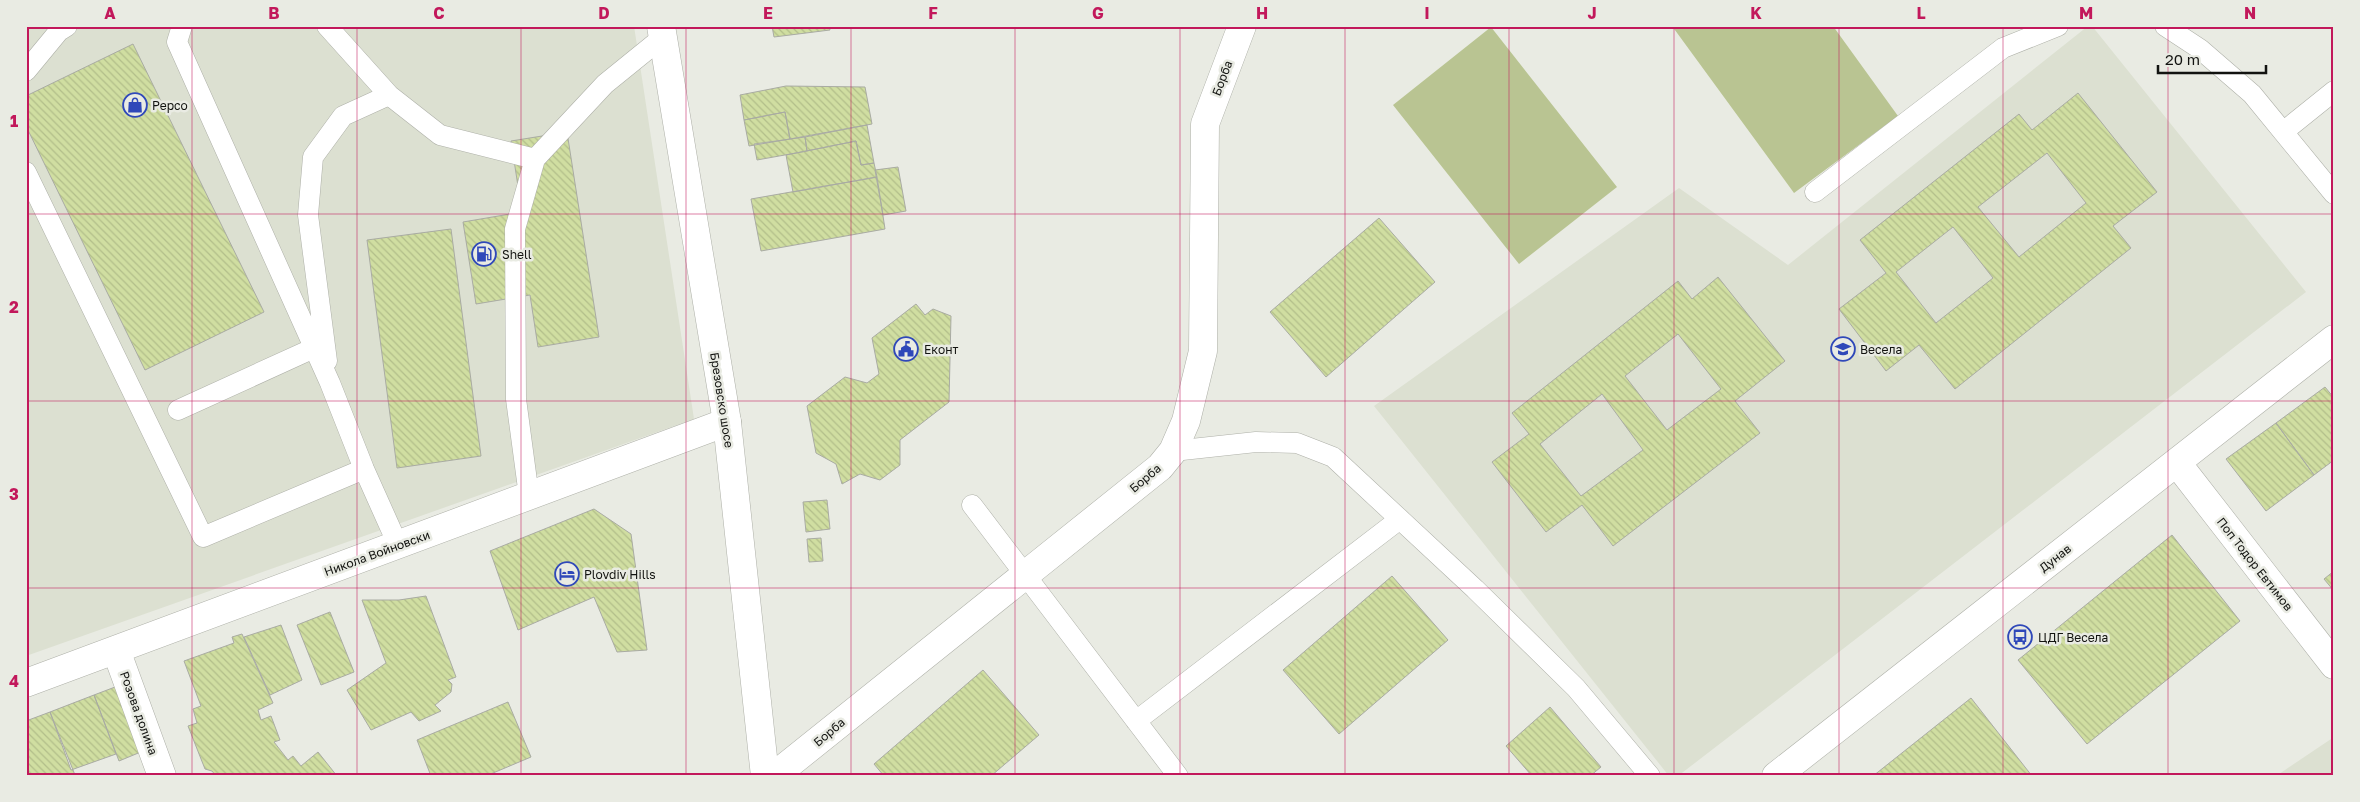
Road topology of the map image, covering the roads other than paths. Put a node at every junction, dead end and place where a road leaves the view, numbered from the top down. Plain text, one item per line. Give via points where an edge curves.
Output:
1 (67, 26) edge
2 (182, 26) edge
3 (328, 26) edge
4 (1242, 26) edge
5 (2058, 26) edge
6 (2165, 26) edge
7 (662, 32) edge
8 (26, 71) edge
9 (2334, 91) edge
10 (389, 95) junction
11 (2283, 132) junction
12 (535, 159) junction
13 (26, 172) edge
14 (1815, 192) dead end
15 (2334, 194) edge
16 (2334, 339) edge
17 (314, 348) junction
18 (330, 383) junction
19 (178, 410) dead end
20 (727, 422) junction
21 (1173, 451) junction
22 (2176, 463) junction
23 (364, 469) junction
24 (529, 496) junction
25 (972, 505) dead end
26 (1400, 519) junction
27 (398, 545) junction
28 (1024, 574) junction
29 (116, 650) junction
30 (2334, 665) edge
31 (26, 683) edge
32 (1136, 721) junction
33 (162, 776) edge
34 (765, 776) edge
35 (774, 776) edge
36 (1178, 776) edge
37 (1650, 776) edge
38 (1776, 776) edge

1 - 8 lane via 59,31
2 - 17 lane via 178,42
3 - 10 lane
4 - 21 street, Борба via 1205,124 1203,351 1186,421
5 - 14 lane via 2003,48
6 - 11 lane via 2200,49 2252,94
7 - 12 lane via 606,84
7 - 20 street, Брезовско шосе
9 - 11 lane
10 - 12 lane via 440,135
10 - 18 lane via 343,116 313,157 308,216
11 - 15 lane
12 - 24 lane via 515,228 516,399
13 - 23 lane via 203,537
16 - 22 street, Дунав
17 - 18 lane
17 - 19 lane
18 - 23 lane
20 - 24 street, Никола Войновски
20 - 34 street, Брезовско шосе
21 - 26 lane via 1256,442 1297,444 1334,456
21 - 28 street, Борба via 1160,467
22 - 30 street, Поп Тодор Евтимов
22 - 38 street, Дунав
23 - 27 lane
24 - 27 street, Никола Войновски
25 - 28 lane
26 - 32 lane
26 - 37 lane via 1576,688
27 - 29 street, Никола Войновски
28 - 32 lane
28 - 35 street, Борба
29 - 31 street, Никола Войновски
29 - 33 street, Розова долина
32 - 36 lane

